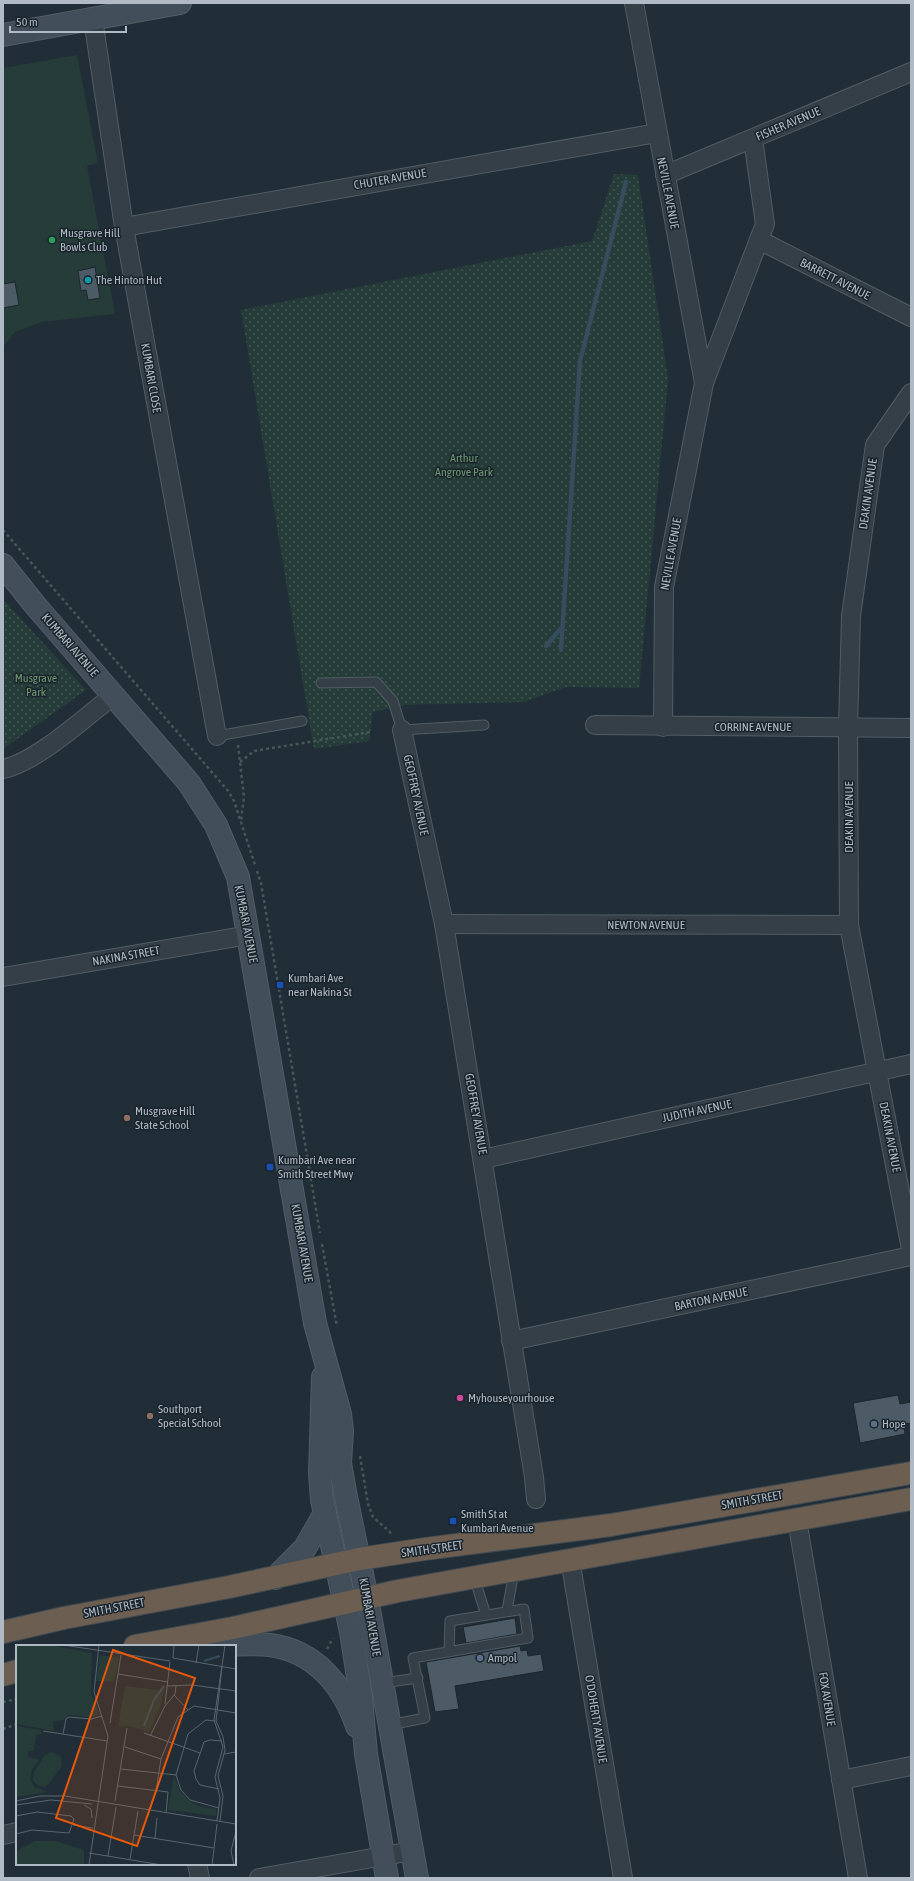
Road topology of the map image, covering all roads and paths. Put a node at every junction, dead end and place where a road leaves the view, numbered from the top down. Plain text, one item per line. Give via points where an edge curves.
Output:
1 (180, 3) edge
2 (634, 3) edge
3 (93, 19) junction
4 (3, 35) edge
5 (911, 72) edge
6 (657, 133) junction
7 (753, 139) junction
8 (665, 175) junction
9 (124, 227) junction
10 (759, 240) junction
11 (911, 317) edge
12 (704, 383) junction
13 (911, 393) edge
14 (3, 565) edge
15 (321, 683) dead end
16 (114, 695) junction
17 (302, 721) dead end
18 (595, 725) dead end
19 (484, 726) dead end
20 (663, 727) junction
21 (848, 727) junction
22 (911, 728) edge
23 (402, 730) junction
24 (236, 732) junction
25 (370, 732) dead end
26 (217, 736) joint
27 (240, 762) junction
28 (3, 770) edge
29 (241, 824) dead end
30 (444, 924) junction
31 (849, 925) junction
32 (249, 934) junction
33 (3, 977) edge
34 (911, 1064) edge
35 (877, 1072) junction
36 (483, 1159) junction
37 (911, 1249) edge
38 (911, 1256) edge
39 (511, 1341) junction
40 (323, 1358) junction
41 (911, 1473) edge
42 (536, 1499) dead end
43 (911, 1499) edge
44 (325, 1513) junction
45 (797, 1520) junction
46 (570, 1559) junction
47 (359, 1560) junction
48 (335, 1564) junction
49 (514, 1569) junction
50 (474, 1577) junction
51 (275, 1578) junction
52 (367, 1598) junction
53 (344, 1603) junction
54 (507, 1611) junction
55 (486, 1615) junction
56 (3, 1632) edge
57 (334, 1635) dead end
58 (140, 1645) edge
59 (226, 1645) edge
60 (449, 1652) junction
61 (325, 1653) dead end
62 (16, 1671) edge
63 (3, 1675) edge
64 (418, 1678) junction
65 (382, 1684) junction
66 (16, 1699) edge
67 (3, 1702) edge
68 (16, 1724) edge
69 (389, 1725) junction
70 (3, 1729) edge
71 (366, 1754) junction
72 (911, 1766) edge
73 (841, 1780) junction
74 (16, 1832) edge
75 (3, 1835) edge
76 (412, 1851) junction
77 (383, 1856) junction
78 (197, 1865) edge
79 (200, 1878) edge
80 (259, 1878) edge
81 (387, 1878) edge
82 (417, 1878) edge
83 (623, 1878) edge
84 (858, 1878) edge

1 - 3 main road
2 - 6 street, NEVILLE AVENUE
3 - 4 main road
3 - 9 street, KUMBARI CLOSE
5 - 7 street, FISHER AVENUE
6 - 8 street, NEVILLE AVENUE
6 - 9 street, CHUTER AVENUE
7 - 8 street, FISHER AVENUE
7 - 10 street, NEVILLE AVENUE via 766,224
8 - 12 street, NEVILLE AVENUE
9 - 26 street, KUMBARI CLOSE
10 - 11 street, BARRETT AVENUE
10 - 12 street, NEVILLE AVENUE
12 - 20 street, NEVILLE AVENUE via 664,587
13 - 21 street, DEAKIN AVENUE via 875,445 851,616
14 - 16 main road, KUMBARI AVENUE
15 - 23 lane via 376,682 393,701
16 - 28 street via 38,754
16 - 32 main road, KUMBARI AVENUE via 189,783 216,825 238,877
17 - 24 lane
18 - 20 street, CORRINE AVENUE
19 - 23 lane
20 - 21 street, CORRINE AVENUE
21 - 22 street, CORRINE AVENUE
21 - 31 street, DEAKIN AVENUE
23 - 30 street, GEOFFREY AVENUE
24 - 26 lane
24 - 27 path
25 - 27 path via 254,751
27 - 29 path via 244,797
30 - 31 street, NEWTON AVENUE
30 - 36 street, GEOFFREY AVENUE
31 - 35 street, DEAKIN AVENUE
32 - 33 street, NAKINA STREET
32 - 40 main road, KUMBARI AVENUE
34 - 35 street, JUDITH AVENUE
35 - 36 street, JUDITH AVENUE
35 - 37 street, DEAKIN AVENUE
36 - 39 street, GEOFFREY AVENUE
38 - 39 street, BARTON AVENUE
39 - 42 street, GEOFFREY AVENUE
40 - 44 main road, KUMBARI AVENUE via 320,1473
40 - 47 main road, KUMBARI AVENUE via 340,1414 340,1462
41 - 47 highway, SMITH STREET via 611,1525
43 - 45 highway
44 - 48 main road, KUMBARI AVENUE
44 - 51 main road via 305,1548
45 - 46 highway
45 - 73 street, FOX AVENUE
46 - 49 highway
46 - 83 street, O'DOHERTY AVENUE
47 - 48 highway, SMITH STREET
47 - 52 main road, KUMBARI AVENUE
48 - 51 highway, SMITH STREET
48 - 53 main road, KUMBARI AVENUE
49 - 50 highway
49 - 54 lane
50 - 52 highway
50 - 55 lane
51 - 56 highway, SMITH STREET
52 - 53 highway
52 - 65 main road, KUMBARI AVENUE
53 - 58 highway via 233,1628
53 - 71 main road, KUMBARI AVENUE via 358,1678
54 - 55 lane
54 - 60 lane via 524,1609 528,1638
55 - 60 lane via 450,1621
57 - 61 path
59 - 71 main road via 271,1645 293,1651 313,1662 342,1692
60 - 64 lane via 412,1658
62 - 63 highway
64 - 65 lane
64 - 69 lane via 425,1718
65 - 69 main road, KUMBARI AVENUE
66 - 67 path
68 - 70 path
69 - 76 main road, KUMBARI AVENUE
71 - 77 main road, KUMBARI AVENUE
72 - 73 street
73 - 84 street, FOX AVENUE
74 - 75 street
76 - 77 street
76 - 82 main road, KUMBARI AVENUE
77 - 80 street
77 - 81 main road, KUMBARI AVENUE
78 - 79 street

